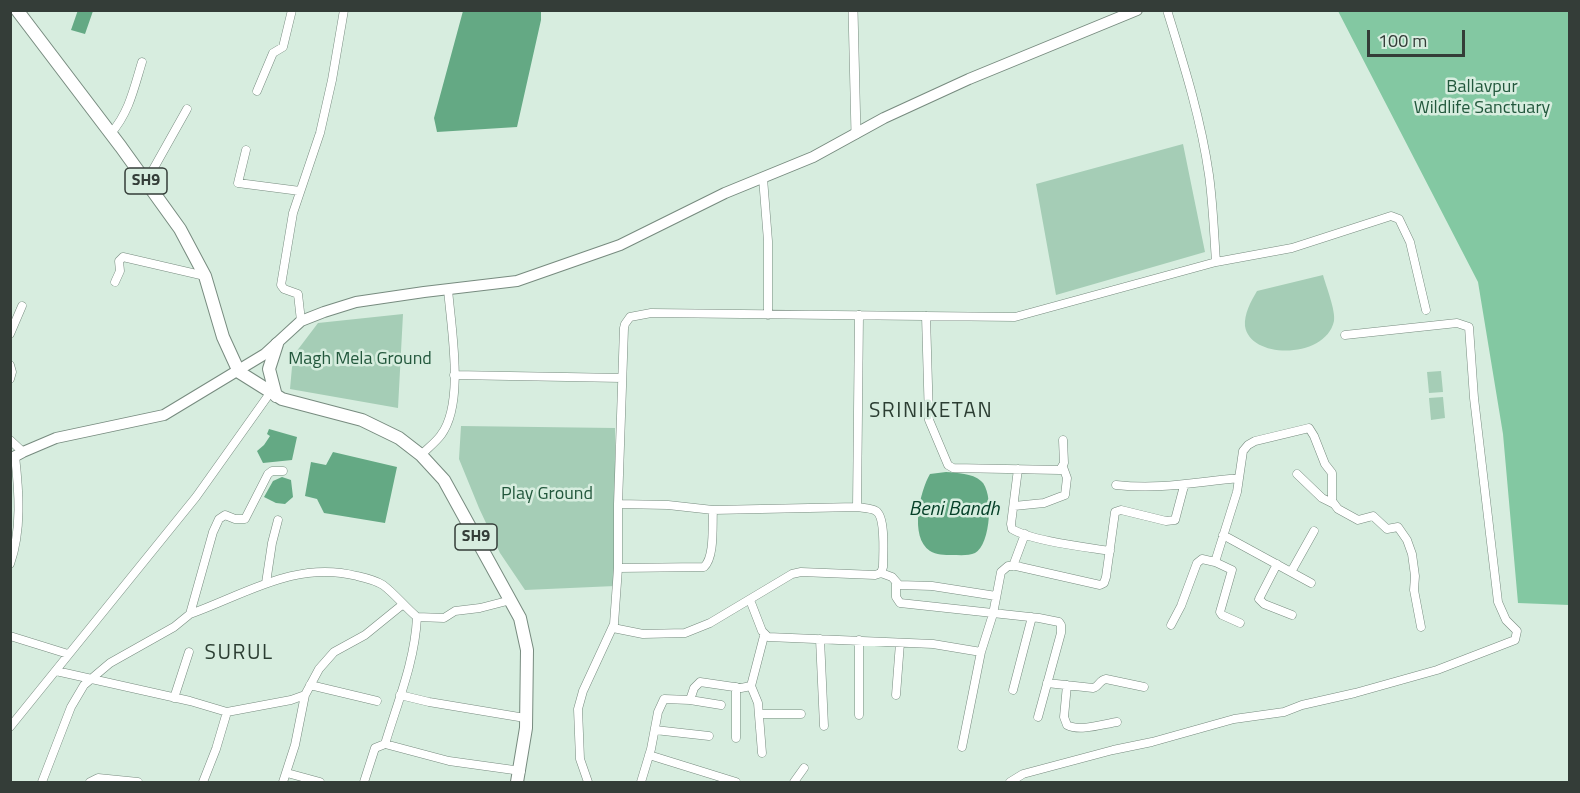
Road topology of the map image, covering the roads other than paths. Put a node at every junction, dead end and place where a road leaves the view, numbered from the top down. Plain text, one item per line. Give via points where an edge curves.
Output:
1 (17, 10) edge
2 (292, 10) edge
3 (344, 10) edge
4 (853, 10) edge
5 (1137, 10) edge
6 (1167, 10) edge
7 (142, 62) dead end
8 (257, 91) dead end
9 (187, 110) dead end
10 (111, 133) junction
11 (856, 134) junction
12 (246, 150) dead end
13 (763, 178) junction
14 (146, 182) junction
15 (300, 191) junction
16 (1216, 262) junction
17 (205, 276) junction
18 (115, 282) dead end
19 (448, 289) junction
20 (22, 306) dead end
21 (1425, 310) dead end
22 (768, 315) junction
23 (859, 315) junction
24 (926, 316) junction
25 (301, 321) junction
26 (10, 334) edge
27 (1345, 335) dead end
28 (277, 344) junction
29 (10, 365) edge
30 (239, 372) junction
31 (454, 375) junction
32 (622, 378) junction
33 (10, 379) edge
34 (273, 394) junction
35 (10, 440) edge
36 (1063, 440) dead end
37 (421, 455) junction
38 (16, 456) edge
39 (1063, 468) junction
40 (1018, 469) junction
41 (283, 471) dead end
42 (1297, 474) dead end
43 (1239, 478) junction
44 (1116, 485) dead end
45 (1184, 486) junction
46 (618, 504) junction
47 (1334, 504) junction
48 (1014, 506) junction
49 (857, 507) junction
50 (713, 510) junction
51 (278, 520) dead end
52 (1314, 531) dead end
53 (1025, 534) junction
54 (1223, 535) junction
55 (1110, 550) junction
56 (1215, 562) junction
57 (10, 564) edge
58 (1277, 564) junction
59 (1013, 566) junction
60 (618, 568) junction
61 (1291, 572) junction
62 (881, 573) junction
63 (266, 583) junction
64 (896, 584) junction
65 (1311, 584) dead end
66 (996, 596) junction
67 (511, 600) junction
68 (750, 600) junction
69 (402, 605) junction
70 (190, 614) junction
71 (993, 614) junction
72 (1292, 615) dead end
73 (417, 617) junction
74 (1032, 617) junction
75 (1240, 623) dead end
76 (1171, 625) dead end
77 (1421, 627) dead end
78 (613, 628) junction
79 (10, 636) edge
80 (764, 636) junction
81 (820, 639) junction
82 (859, 640) junction
83 (900, 643) junction
84 (189, 652) dead end
85 (981, 652) junction
86 (68, 654) junction
87 (56, 671) junction
88 (90, 680) junction
89 (1047, 683) junction
90 (310, 685) junction
91 (751, 686) junction
92 (1067, 686) junction
93 (736, 687) junction
94 (1144, 687) dead end
95 (1013, 690) dead end
96 (305, 694) junction
97 (400, 695) junction
98 (896, 695) dead end
99 (174, 698) junction
100 (377, 700) dead end
101 (690, 700) junction
102 (721, 705) dead end
103 (227, 712) junction
104 (760, 714) junction
105 (801, 714) dead end
106 (859, 716) dead end
107 (1038, 717) dead end
108 (525, 718) junction
109 (1117, 722) dead end
110 (824, 726) dead end
111 (10, 727) edge
112 (655, 730) junction
113 (709, 736) dead end
114 (736, 738) dead end
115 (385, 744) junction
116 (962, 747) dead end
117 (762, 753) dead end
118 (649, 755) junction
119 (804, 768) dead end
120 (287, 773) junction
121 (519, 777) edge
122 (42, 783) edge
123 (90, 783) edge
124 (138, 783) edge
125 (202, 783) edge
126 (283, 783) edge
127 (320, 783) edge
128 (364, 783) edge
129 (588, 783) edge
130 (641, 783) edge
131 (736, 783) edge
132 (794, 783) edge
133 (1010, 783) edge

1 - 10 main road, SH9
2 - 8 street via 283,47 273,54
3 - 15 street via 320,133
4 - 11 street
5 - 11 main road via 969,79
6 - 16 street via 1203,139
7 - 10 street via 126,112
9 - 14 street
10 - 14 main road, SH9
11 - 13 main road
12 - 15 street via 238,183
13 - 19 main road via 620,245 517,281
13 - 22 street
14 - 17 main road, SH9 via 180,229
15 - 25 street via 281,288 298,294
16 - 21 street via 1292,248 1391,216 1399,219 1410,242
16 - 24 street via 1015,316
17 - 18 street via 123,257
17 - 30 main road, SH9 via 223,337
19 - 25 main road via 356,302
19 - 31 street
20 - 26 street
22 - 23 street
22 - 32 street via 632,316 625,324
23 - 24 street
23 - 49 street
24 - 40 street via 929,420 944,460 953,468
25 - 28 main road
27 - 133 street via 1457,323 1469,327 1498,602 1517,632 1515,640 1437,670 1284,712 1234,719 1113,750 1023,774
28 - 30 main road
28 - 34 main road via 269,369
29 - 33 street
30 - 34 main road, SH9
30 - 38 main road via 156,418 56,438
31 - 32 street
31 - 37 street via 456,391 446,426
32 - 46 street
34 - 37 main road, SH9 via 362,420 399,438
34 - 86 street via 196,497
35 - 38 street
36 - 39 street
37 - 67 main road, SH9 via 444,480
38 - 57 street via 19,500
39 - 40 street
39 - 48 street via 1067,478 1065,495
40 - 48 street
41 - 70 street via 268,474 244,519 225,515 219,519
42 - 47 street
43 - 45 street
43 - 47 street via 1241,456 1248,445 1309,428 1332,473
43 - 54 street
44 - 45 street
45 - 55 street via 1175,520 1115,512
46 - 50 street
46 - 60 street
47 - 77 street via 1358,520 1375,516 1387,529 1398,527 1402,532 1412,554
48 - 53 street via 1012,529
49 - 50 street
49 - 62 street via 881,516
50 - 60 street via 711,555 704,567
51 - 63 street
52 - 61 street
53 - 55 street
53 - 59 street
54 - 56 street
54 - 58 street
55 - 59 street via 1106,577 1100,585
56 - 75 street via 1230,568 1232,573 1220,612
56 - 76 street via 1202,559 1197,563
58 - 61 street
58 - 72 street via 1260,601
59 - 66 street via 1001,572
60 - 78 street
61 - 65 street
62 - 64 street via 892,577
62 - 68 street via 801,572
63 - 69 street via 309,571 340,572 377,582
63 - 70 street
64 - 66 street
64 - 71 street via 900,603
66 - 71 street
67 - 73 street via 453,611 444,618
67 - 108 main road, SH9 via 520,618 527,650
68 - 78 street via 685,633 643,634
68 - 80 street
69 - 73 street
69 - 90 street via 365,635 334,652
70 - 88 street via 110,663
71 - 74 street
71 - 85 street
73 - 97 street via 414,650
74 - 89 street via 1055,620 1061,625
74 - 95 street
78 - 129 street via 578,709 580,759
79 - 86 street
80 - 81 street
80 - 91 street
81 - 82 street
81 - 110 street
82 - 83 street
82 - 106 street
83 - 85 street
83 - 98 street
84 - 99 street
85 - 116 street
86 - 87 street
87 - 88 street
87 - 111 street
88 - 99 street
88 - 122 street via 71,707
89 - 92 street
89 - 107 street
90 - 96 street
90 - 100 street
91 - 93 street
91 - 104 street
92 - 94 street via 1095,688 1106,679
92 - 109 street via 1067,725 1084,727
93 - 101 street via 699,682
93 - 114 street
96 - 103 street
96 - 120 street
97 - 108 street
97 - 115 street
99 - 103 street
101 - 102 street
101 - 112 street via 664,699
103 - 125 street
104 - 105 street
104 - 117 street
108 - 121 main road, SH9
112 - 113 street
112 - 118 street
115 - 121 street
115 - 128 street via 375,748
118 - 130 street
118 - 131 street
119 - 132 street
120 - 126 street
120 - 127 street
123 - 124 street via 98,778

